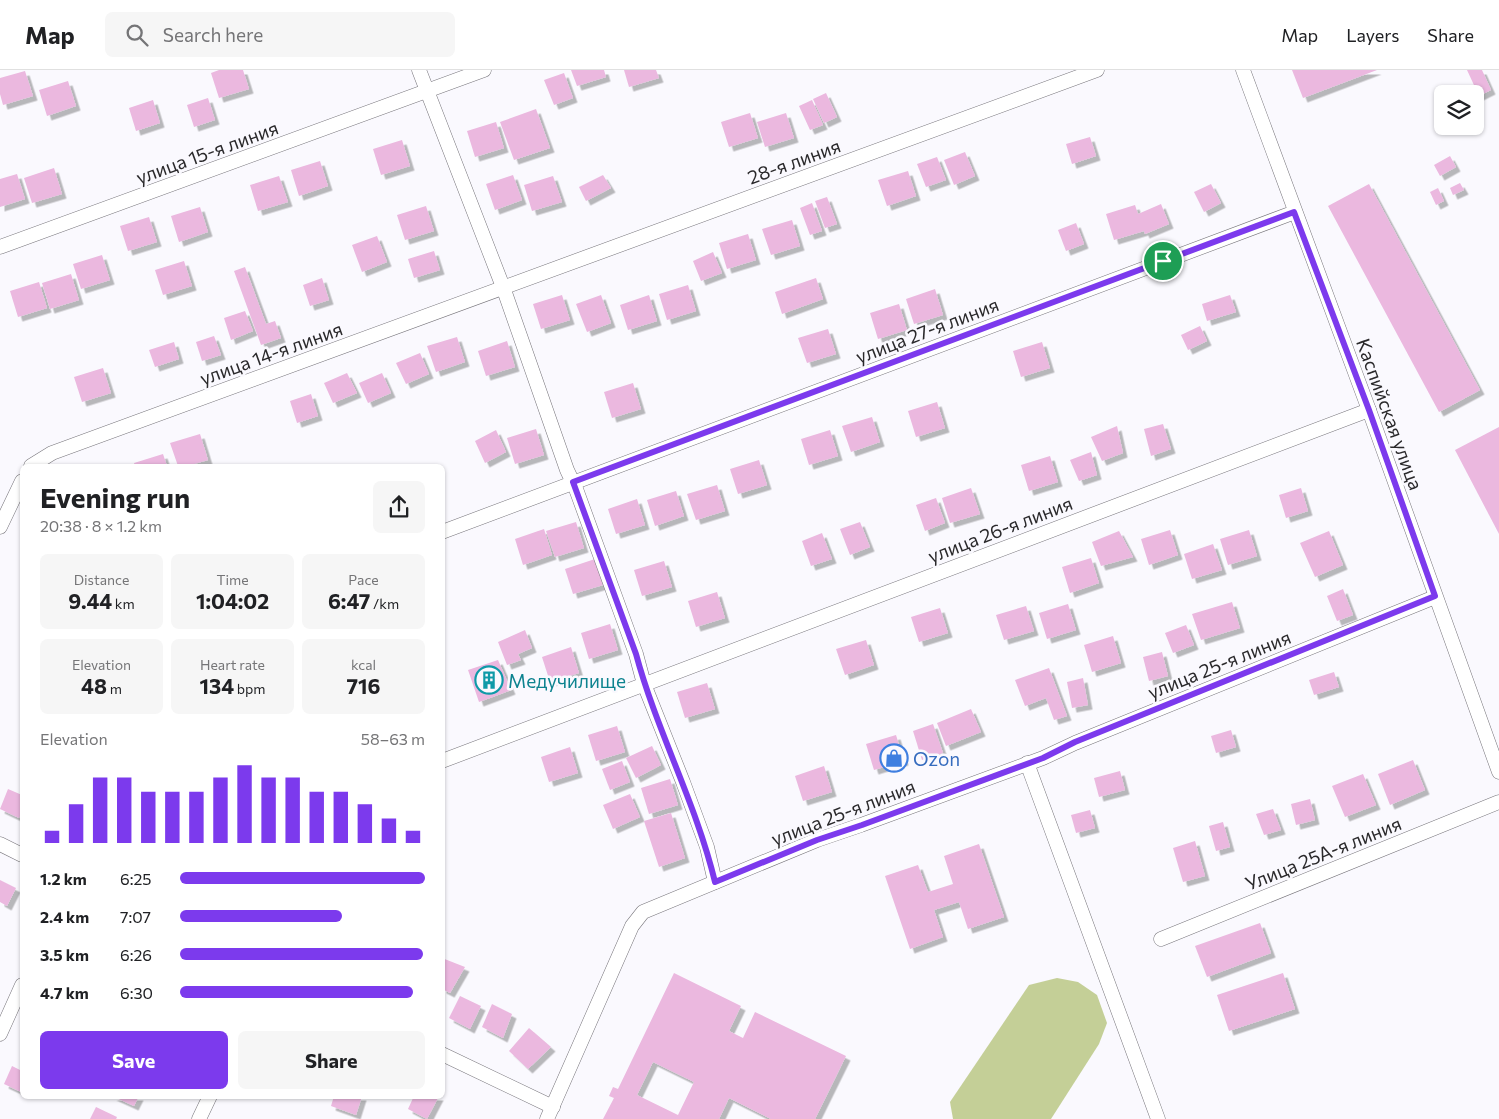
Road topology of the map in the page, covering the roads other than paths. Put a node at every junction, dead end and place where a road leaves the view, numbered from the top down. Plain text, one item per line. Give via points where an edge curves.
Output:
1 (419, 70) edge
2 (484, 70) edge
3 (1097, 70) edge
4 (1243, 70) edge
5 (427, 92) junction
6 (1294, 212) junction
7 (0, 247) edge
8 (503, 287) junction
9 (1369, 410) junction
10 (34, 464) edge
11 (573, 482) junction
12 (20, 485) edge
13 (0, 527) edge
14 (445, 531) edge
15 (1435, 596) junction
16 (644, 684) junction
17 (445, 760) edge
18 (1027, 764) junction
19 (1499, 772) edge
20 (1499, 802) edge
21 (0, 844) edge
22 (20, 854) edge
23 (715, 882) junction
24 (1162, 939) dead end
25 (20, 989) edge
26 (0, 1034) edge
27 (445, 1056) edge
28 (209, 1099) edge
29 (550, 1113) edge
30 (199, 1119) edge
31 (1158, 1119) edge

1 - 5 street
2 - 5 street, улица 15-я линия
3 - 8 street, 28-я линия
4 - 6 street, Каспийская улица
5 - 7 street, улица 15-я линия
5 - 8 street
6 - 9 street, Каспийская улица
6 - 11 street, улица 27-я линия
8 - 10 street, улица 14-я линия via 52,453
8 - 11 street
9 - 15 street, Каспийская улица
9 - 16 street, улица 26-я линия
11 - 14 street, улица 27-я линия
11 - 16 street
12 - 13 street
15 - 18 street, улица 25-я линия
15 - 19 street, Каспийская улица
16 - 17 street, улица 26-я линия
16 - 23 street via 707,848
18 - 23 street, улица 25-я линия via 817,840
18 - 31 street
20 - 24 street, Улица 25А-я линия
21 - 22 street
23 - 29 street, улица 25-я линия via 643,912 632,926
25 - 26 street
27 - 29 street
28 - 30 street

